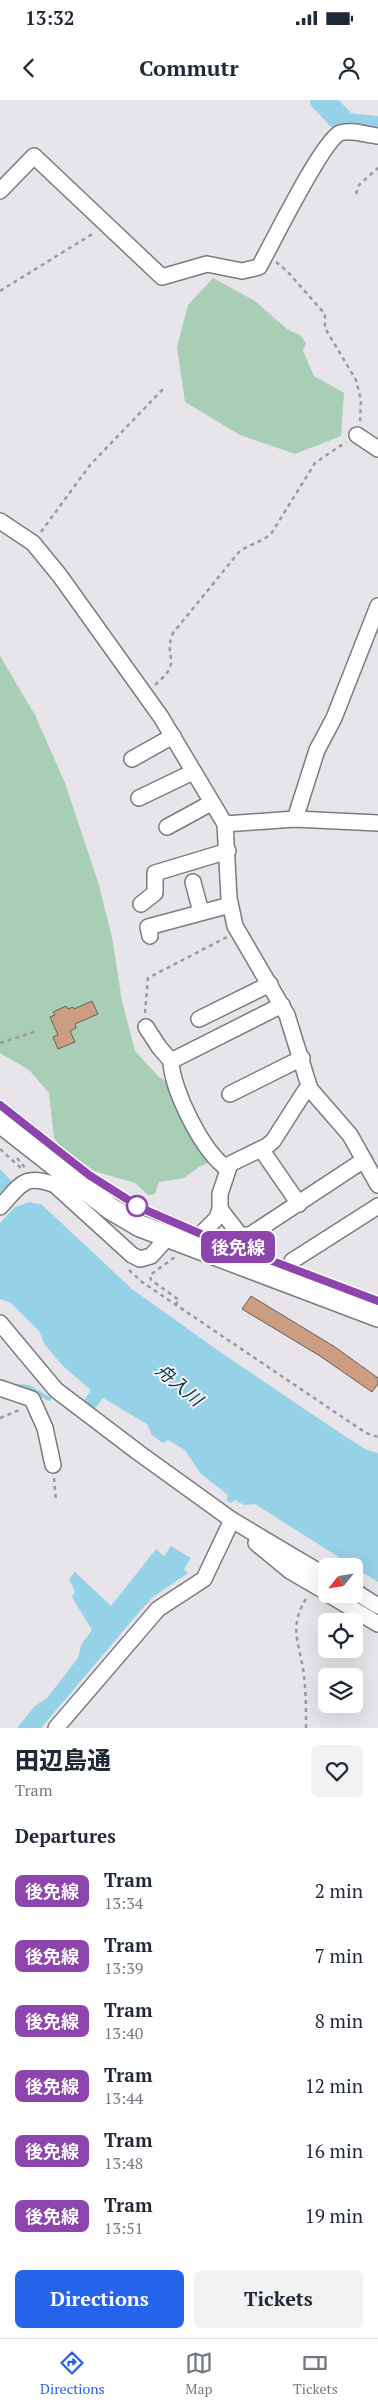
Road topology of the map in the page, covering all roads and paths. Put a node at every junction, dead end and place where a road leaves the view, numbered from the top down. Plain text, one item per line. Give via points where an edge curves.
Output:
1 (378, 136) edge
2 (378, 168) edge
3 (0, 191) edge
4 (356, 194) dead end
5 (106, 225) junction
6 (266, 255) junction
7 (0, 291) edge
8 (165, 387) dead end
9 (356, 435) junction
10 (378, 449) edge
11 (0, 521) edge
12 (33, 544) junction
13 (378, 606) edge
14 (145, 694) junction
15 (173, 736) junction
16 (132, 759) dead end
17 (194, 772) junction
18 (139, 798) dead end
19 (211, 803) junction
20 (295, 819) junction
21 (378, 823) edge
22 (225, 824) junction
23 (168, 826) dead end
24 (228, 851) junction
25 (193, 882) dead end
26 (142, 904) dead end
27 (230, 905) junction
28 (201, 912) junction
29 (238, 932) junction
30 (150, 936) dead end
31 (270, 984) junction
32 (282, 1005) junction
33 (199, 1019) dead end
34 (146, 1026) joint
35 (37, 1030) dead end
36 (0, 1043) edge
37 (302, 1058) junction
38 (172, 1061) junction
39 (310, 1089) junction
40 (230, 1094) dead end
41 (0, 1122) edge
42 (261, 1149) junction
43 (12, 1153) dead end
44 (364, 1160) junction
45 (228, 1169) junction
46 (29, 1180) junction
47 (378, 1185) edge
48 (299, 1204) junction
49 (378, 1206) edge
50 (0, 1207) edge
51 (220, 1209) junction
52 (243, 1236) junction
53 (177, 1244) junction
54 (236, 1261) junction
55 (128, 1269) dead end
56 (284, 1280) junction
57 (175, 1305) junction
58 (378, 1316) edge
59 (0, 1323) edge
60 (0, 1388) edge
61 (378, 1437) edge
62 (53, 1465) dead end
63 (232, 1520) junction
64 (318, 1584) edge
65 (318, 1592) edge
66 (363, 1597) edge
67 (347, 1603) edge
68 (378, 1606) edge
69 (378, 1624) edge
70 (56, 1728) edge
71 (306, 1728) edge

1 - 6 street via 346,132 333,139
2 - 4 path via 359,185
3 - 5 street via 34,156
5 - 6 street via 162,277 207,264 242,271 259,267
5 - 7 path
6 - 9 path via 287,271 324,314 325,328 356,380 361,418
8 - 12 path via 90,465
9 - 10 street
9 - 14 path via 315,463 271,534 247,546 230,562 173,634 169,673
11 - 12 street
12 - 14 street
13 - 20 street via 334,718 317,750
14 - 15 street
15 - 16 street
15 - 17 street
17 - 18 street
17 - 19 street
19 - 22 street
19 - 23 street
20 - 21 street
20 - 22 street
22 - 24 street
24 - 26 street via 155,873 155,892
24 - 27 street
25 - 28 street
27 - 28 street
27 - 29 street
28 - 30 street via 148,926
29 - 31 street
29 - 34 path via 148,978
31 - 32 street
31 - 33 street
32 - 37 street
32 - 38 street
34 - 38 street via 159,1048
35 - 36 path
37 - 39 street
37 - 40 street
38 - 45 street via 185,1108 205,1144
39 - 42 street via 305,1091 279,1134
39 - 44 street via 350,1135
41 - 53 highway via 111,1209
42 - 45 street via 234,1161
42 - 48 street
43 - 46 path via 24,1165
44 - 47 street
44 - 48 street
45 - 51 street via 220,1194
46 - 50 street
46 - 53 street via 40,1179 55,1185 140,1259
48 - 52 street via 250,1235
49 - 56 street via 292,1261
51 - 52 street
51 - 53 street via 210,1227
52 - 54 street
53 - 54 highway
53 - 57 path via 150,1275 151,1280 178,1300
54 - 56 highway
55 - 57 path
56 - 58 highway
57 - 61 path via 366,1433
59 - 63 street via 56,1390
60 - 62 street via 32,1399 45,1428
63 - 64 street via 290,1571
63 - 70 street via 204,1579 158,1609
65 - 71 path via 302,1606 295,1624 303,1668
66 - 68 street
67 - 69 street

